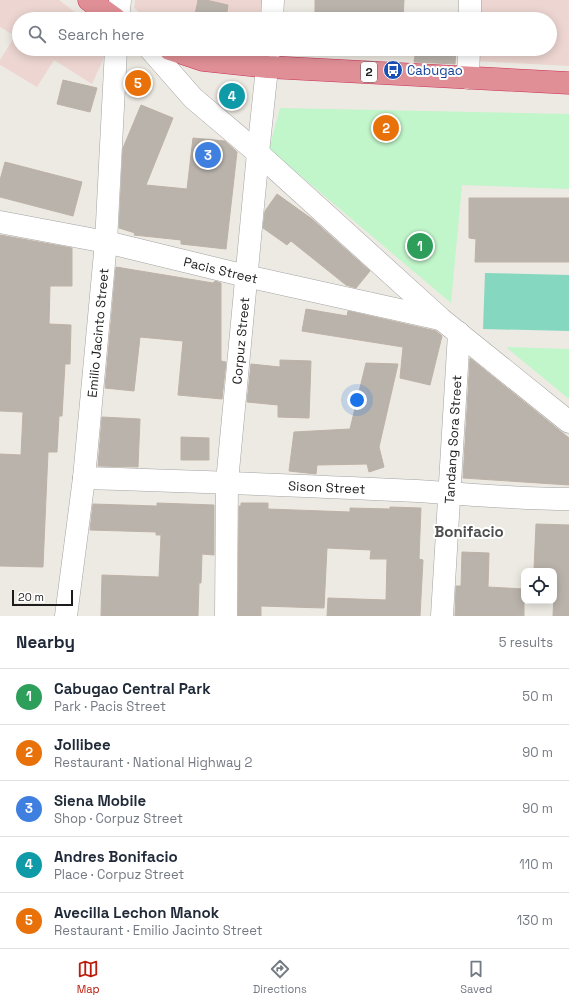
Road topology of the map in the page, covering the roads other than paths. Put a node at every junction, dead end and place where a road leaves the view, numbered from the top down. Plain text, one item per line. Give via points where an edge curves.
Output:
1 (90, 0) edge
2 (120, 0) edge
3 (273, 0) edge
4 (470, 0) edge
5 (106, 12) edge
6 (119, 12) edge
7 (272, 12) edge
8 (470, 12) edge
9 (116, 56) edge
10 (156, 56) edge
11 (191, 56) edge
12 (469, 56) edge
13 (268, 58) edge
14 (468, 78) junction
15 (569, 83) edge
16 (258, 153) junction
17 (0, 222) edge
18 (106, 242) junction
19 (246, 276) junction
20 (441, 319) junction
21 (459, 334) junction
22 (569, 422) edge
23 (84, 478) junction
24 (227, 482) junction
25 (449, 493) junction
26 (569, 499) edge
27 (66, 616) edge
28 (226, 616) edge
29 (442, 616) edge

1 - 5 highway
2 - 6 street
3 - 7 street
4 - 8 street
9 - 18 street, Emilio Jacinto Street
10 - 16 street via 193,98
11 - 13 highway, 2 via 203,60
12 - 14 street
13 - 14 highway, 2
13 - 16 street, Corpuz Street
14 - 15 highway, 2
16 - 19 street, Corpuz Street
16 - 20 street
17 - 18 street, Pacis Street
18 - 19 street, Pacis Street
18 - 23 street, Emilio Jacinto Street
19 - 20 street, Pacis Street
19 - 24 street, Corpuz Street
20 - 21 street
21 - 22 street
21 - 25 street, Tandang Sora Street
23 - 24 street, Sison Street
23 - 27 street, Emilio Jacinto Street
24 - 25 street, Sison Street
24 - 28 street, Corpuz Street
25 - 26 street, Sison Street
25 - 29 street, Tandang Sora Street

